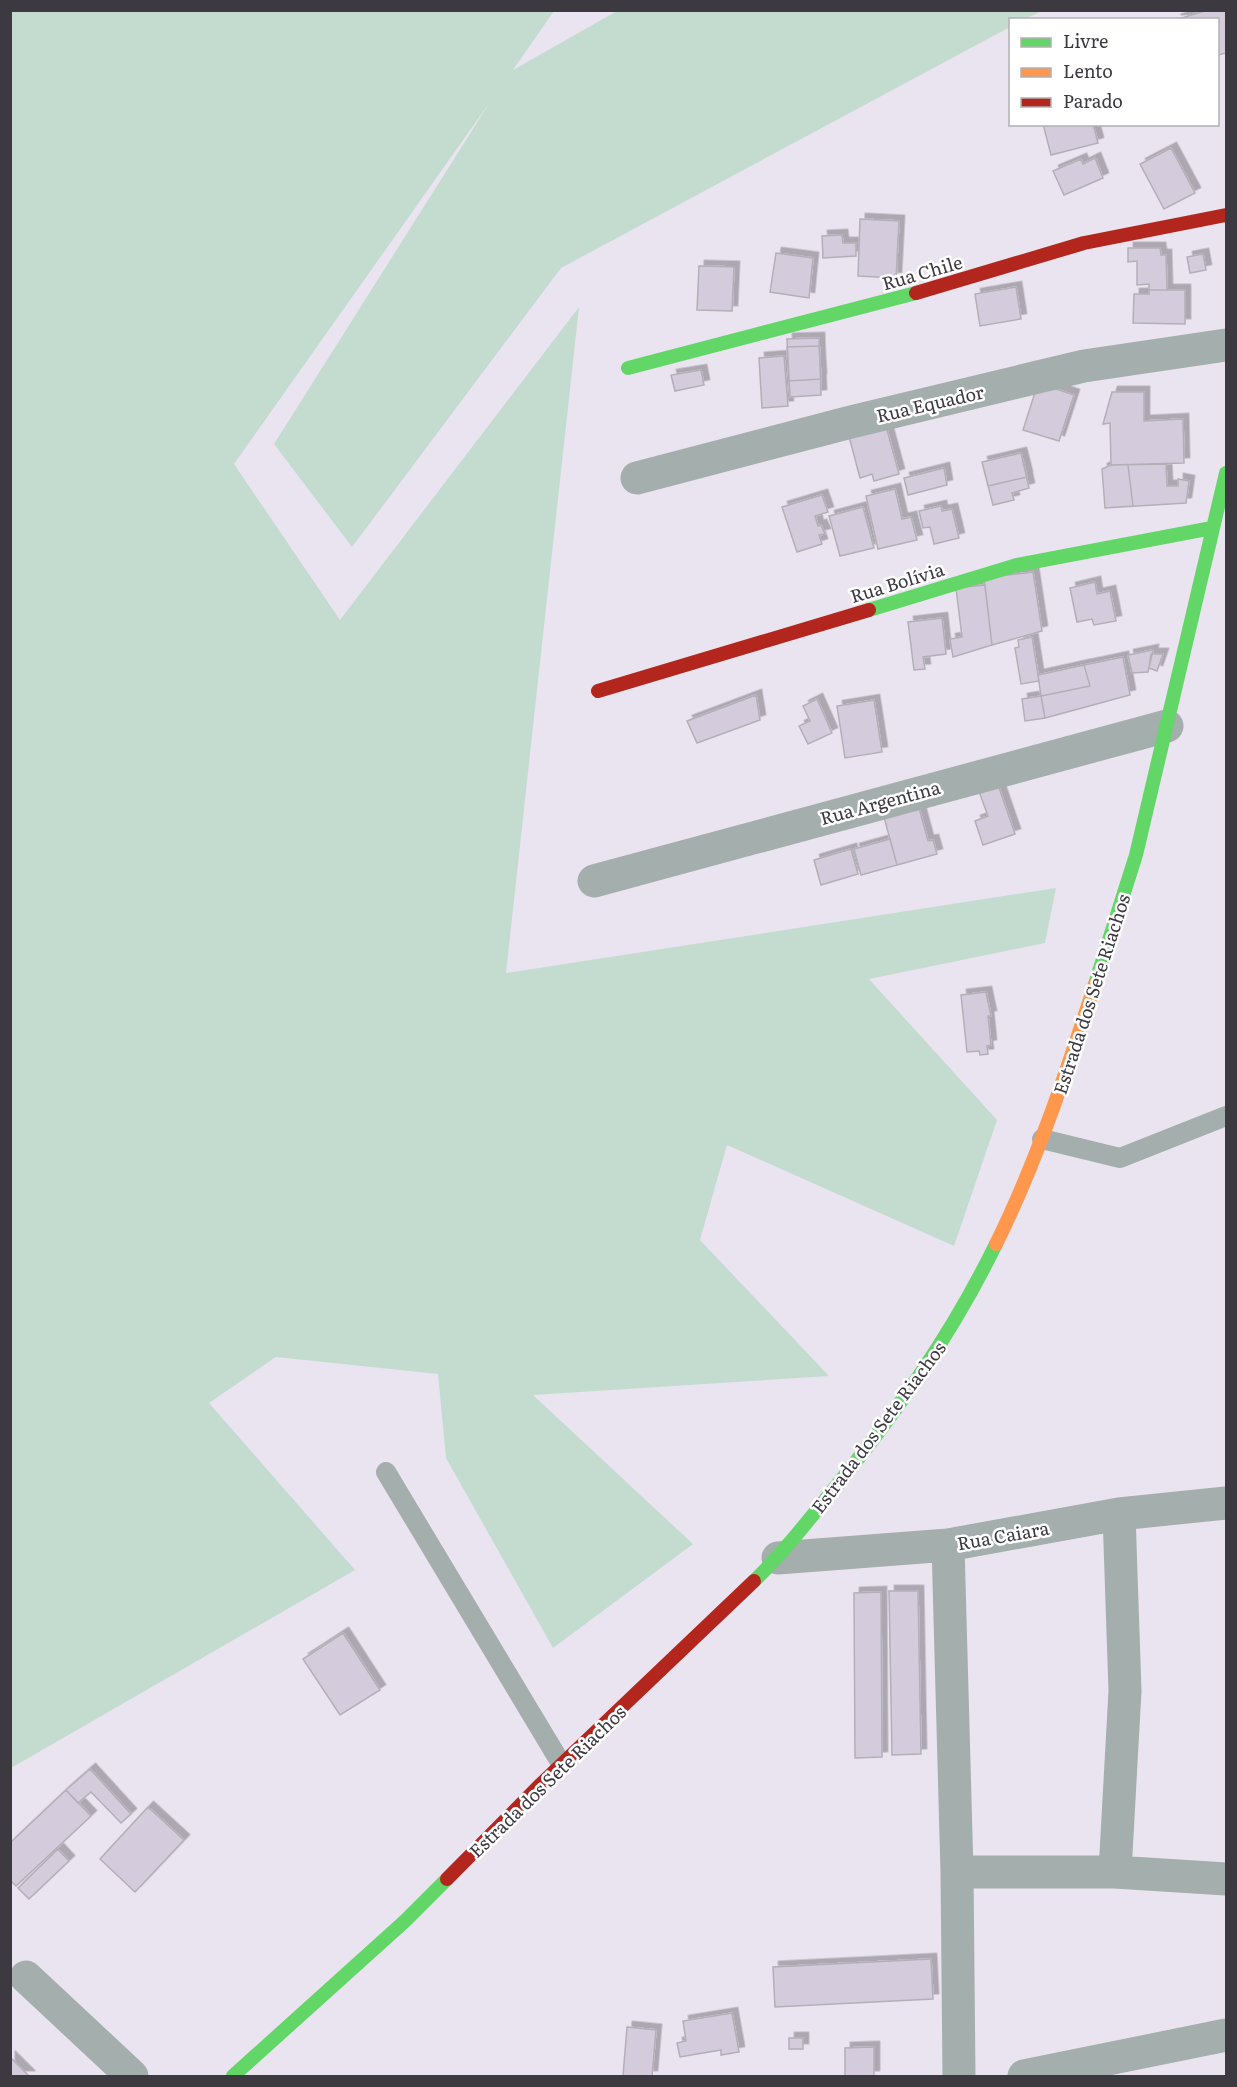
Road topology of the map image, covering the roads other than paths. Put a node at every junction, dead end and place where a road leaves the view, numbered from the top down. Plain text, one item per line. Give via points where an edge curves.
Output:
1 (1227, 215) edge
2 (1227, 345) edge
3 (628, 368) dead end
4 (1227, 473) edge
5 (637, 478) dead end
6 (1212, 528) junction
7 (598, 692) dead end
8 (1167, 726) junction
9 (594, 881) dead end
10 (1227, 1116) edge
11 (1042, 1139) junction
12 (386, 1472) dead end
13 (1227, 1503) edge
14 (1119, 1514) junction
15 (948, 1545) junction
16 (778, 1558) junction
17 (562, 1765) junction
18 (957, 1872) junction
19 (1115, 1872) junction
20 (1227, 1879) edge
21 (27, 1977) dead end
22 (1227, 2035) edge
23 (132, 2076) edge
24 (233, 2076) edge
25 (959, 2076) edge
26 (1024, 2076) edge

1 - 3 street, Rua Chile via 1084,243 884,303
2 - 5 street, Rua Equador via 1084,366
4 - 6 street, Estrada dos Sete Riachos
6 - 7 street, Rua Bolívia via 1017,565
6 - 8 street, Estrada dos Sete Riachos
8 - 9 street, Rua Argentina
8 - 11 street, Estrada dos Sete Riachos via 1136,855
10 - 11 lane via 1120,1158
11 - 16 street, Estrada dos Sete Riachos via 1024,1187 974,1289 930,1363
12 - 17 lane
13 - 14 street, Rua Caiara
14 - 15 street, Rua Caiara
14 - 19 street via 1125,1691
15 - 16 street, Rua Caiara
15 - 18 street
16 - 17 street, Estrada dos Sete Riachos
17 - 24 street, Estrada dos Sete Riachos via 405,1921
18 - 19 street
18 - 25 street
19 - 20 street
21 - 23 street
22 - 26 street

